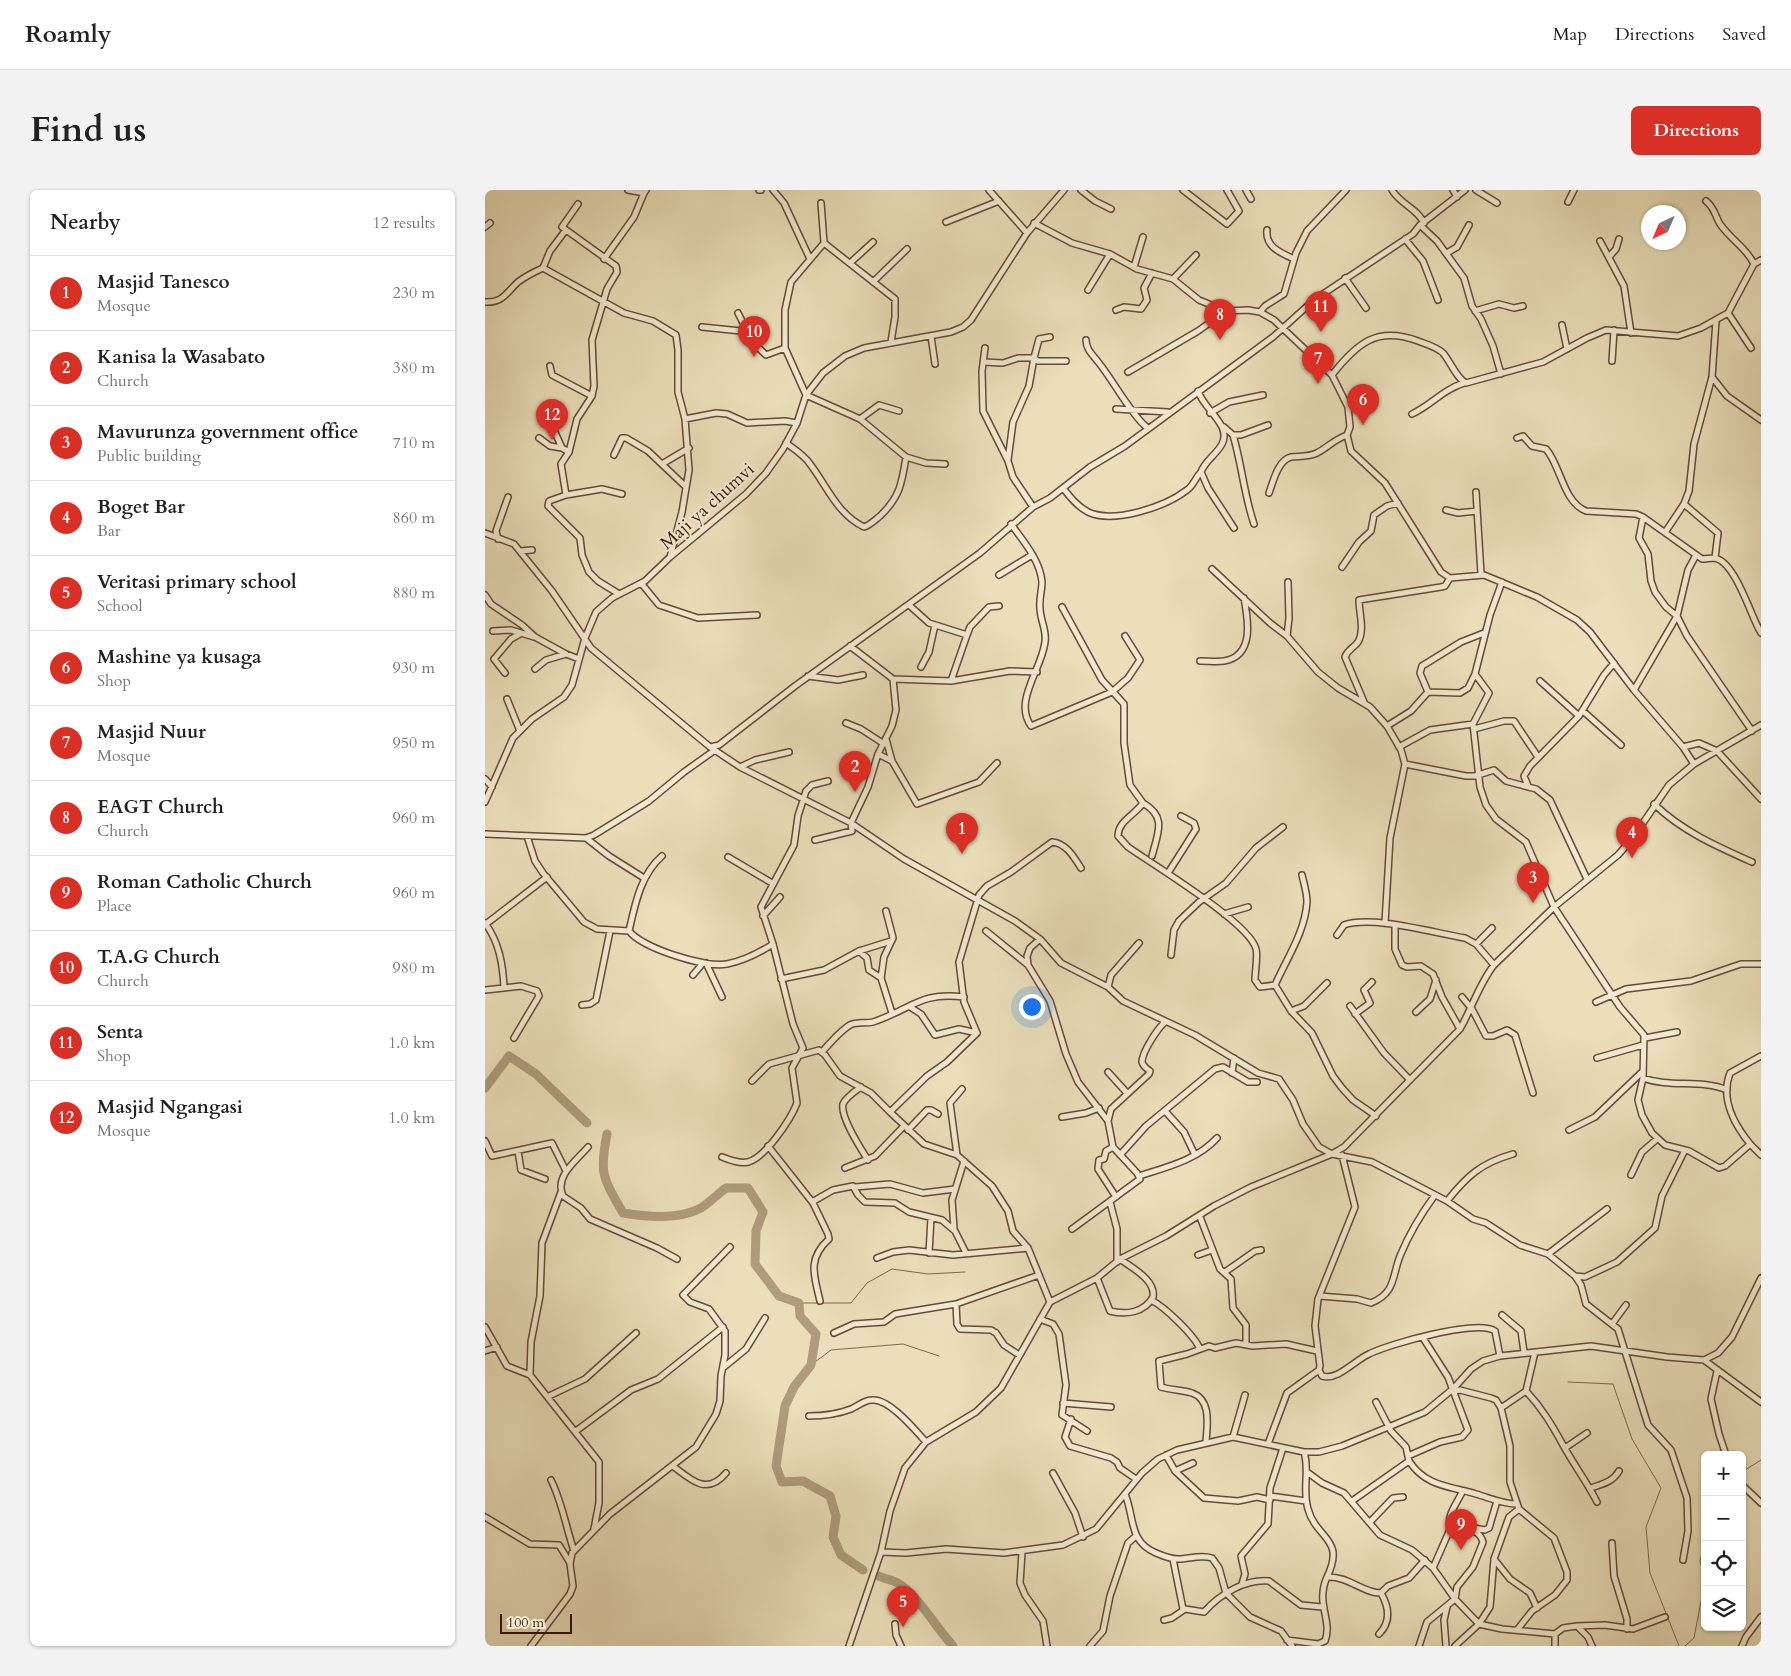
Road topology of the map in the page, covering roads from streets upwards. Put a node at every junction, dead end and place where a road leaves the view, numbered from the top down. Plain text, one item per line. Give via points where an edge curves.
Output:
1 (628, 190) edge
2 (773, 190) edge
3 (989, 190) edge
4 (1064, 190) edge
5 (1081, 190) edge
6 (1183, 190) edge
7 (1227, 190) edge
8 (1246, 190) edge
9 (1346, 190) edge
10 (1392, 190) edge
11 (1453, 190) edge
12 (1465, 190) edge
13 (1476, 190) edge
14 (1575, 190) edge
15 (645, 191) edge
16 (1457, 197) junction
17 (1251, 199) dead end
18 (999, 201) junction
19 (1707, 201) dead end
20 (1568, 202) dead end
21 (821, 203) dead end
22 (1497, 203) dead end
23 (578, 204) dead end
24 (1111, 209) dead end
25 (946, 222) dead end
26 (490, 223) dead end
27 (1034, 223) junction
28 (1422, 224) junction
29 (1469, 225) dead end
30 (485, 227) edge
31 (1267, 230) dead end
32 (565, 231) junction
33 (1027, 232) junction
34 (1143, 237) dead end
35 (1405, 239) junction
36 (1619, 239) dead end
37 (1600, 241) dead end
38 (873, 242) dead end
39 (824, 243) junction
40 (907, 249) dead end
41 (1447, 253) junction
42 (1110, 254) junction
43 (1196, 254) dead end
44 (1609, 257) junction
45 (604, 259) junction
46 (810, 259) junction
47 (1294, 259) junction
48 (1761, 260) edge
49 (850, 263) junction
50 (1754, 264) junction
51 (1134, 267) junction
52 (543, 268) junction
53 (1152, 273) junction
54 (1345, 278) junction
55 (1173, 279) junction
56 (873, 282) junction
57 (1088, 290) dead end
58 (1438, 300) dead end
59 (485, 302) edge
60 (603, 302) junction
61 (1523, 306) dead end
62 (1366, 308) dead end
63 (1116, 310) dead end
64 (1227, 311) junction
65 (1475, 311) junction
66 (1260, 312) junction
67 (738, 313) dead end
68 (1729, 313) junction
69 (1716, 321) junction
70 (1562, 325) dead end
71 (1283, 326) junction
72 (702, 327) dead end
73 (1614, 330) junction
74 (741, 331) junction
75 (1631, 333) junction
76 (931, 336) junction
77 (1050, 337) dead end
78 (1086, 340) dead end
79 (891, 342) junction
80 (785, 348) junction
81 (985, 348) dead end
82 (1751, 348) dead end
83 (1567, 349) junction
84 (1035, 358) junction
85 (1066, 361) dead end
86 (1612, 361) dead end
87 (983, 362) junction
88 (935, 364) dead end
89 (550, 366) dead end
90 (1127, 372) dead end
91 (1332, 374) junction
92 (1501, 374) junction
93 (1712, 377) junction
94 (1464, 383) junction
95 (1195, 393) junction
96 (806, 395) junction
97 (1263, 395) dead end
98 (593, 396) junction
99 (1116, 409) dead end
100 (1131, 409) junction
101 (899, 411) dead end
102 (1169, 412) junction
103 (1210, 413) junction
104 (1412, 414) dead end
105 (685, 419) junction
106 (860, 419) junction
107 (1761, 420) edge
108 (797, 423) junction
109 (1268, 425) dead end
110 (1224, 427) junction
111 (553, 428) dead end
112 (1148, 428) junction
113 (1233, 435) junction
114 (1347, 435) junction
115 (539, 438) dead end
116 (1517, 438) dead end
117 (786, 443) junction
118 (562, 448) junction
119 (689, 448) junction
120 (569, 452) junction
121 (614, 455) dead end
122 (906, 457) junction
123 (1007, 460) junction
124 (662, 464) junction
125 (945, 464) dead end
126 (1201, 472) junction
127 (686, 487) junction
128 (1063, 488) junction
129 (1476, 492) dead end
130 (1269, 493) dead end
131 (621, 494) dead end
132 (566, 495) junction
133 (508, 497) dead end
134 (1398, 503) junction
135 (1684, 504) junction
136 (1033, 507) junction
137 (1447, 510) dead end
138 (1477, 511) junction
139 (1643, 517) junction
140 (1011, 524) junction
141 (1255, 524) dead end
142 (1234, 528) dead end
143 (1666, 531) junction
144 (485, 533) edge
145 (497, 539) junction
146 (532, 550) dead end
147 (520, 551) junction
148 (1032, 555) junction
149 (1696, 555) junction
150 (669, 557) junction
151 (1715, 558) junction
152 (1342, 567) dead end
153 (1211, 569) dead end
154 (1481, 574) junction
155 (999, 575) dead end
156 (1450, 578) junction
157 (1288, 582) dead end
158 (1502, 582) junction
159 (641, 584) junction
160 (619, 594) junction
161 (485, 595) edge
162 (1244, 598) junction
163 (909, 605) junction
164 (999, 606) dead end
165 (1062, 607) dead end
166 (757, 616) dead end
167 (1677, 616) junction
168 (935, 625) junction
169 (493, 631) dead end
170 (1484, 633) junction
171 (1761, 633) edge
172 (520, 634) junction
173 (967, 635) junction
174 (1125, 636) dead end
175 (1287, 636) junction
176 (535, 637) junction
177 (585, 638) junction
178 (849, 646) junction
179 (566, 654) junction
180 (579, 659) junction
181 (1200, 661) dead end
182 (1614, 663) junction
183 (921, 666) dead end
184 (535, 669) dead end
185 (1037, 672) junction
186 (505, 673) dead end
187 (1475, 674) junction
188 (863, 675) dead end
189 (808, 676) junction
190 (893, 679) junction
191 (951, 681) junction
192 (1540, 681) dead end
193 (1634, 690) junction
194 (1113, 692) junction
195 (1428, 692) junction
196 (507, 699) dead end
197 (1364, 702) junction
198 (1583, 710) junction
199 (1579, 716) junction
200 (845, 723) dead end
201 (1761, 725) edge
202 (1387, 726) junction
203 (1473, 727) junction
204 (1753, 730) junction
205 (520, 731) junction
206 (885, 741) junction
207 (1621, 745) dead end
208 (1683, 746) junction
209 (1399, 747) junction
210 (713, 749) junction
211 (1717, 751) junction
212 (789, 752) dead end
213 (878, 754) junction
214 (1538, 758) junction
215 (892, 761) junction
216 (997, 763) dead end
217 (1405, 764) junction
218 (1694, 764) junction
219 (740, 767) junction
220 (1480, 774) junction
221 (485, 779) edge
222 (829, 780) dead end
223 (1528, 786) junction
224 (492, 787) junction
225 (1761, 799) edge
226 (802, 800) junction
227 (485, 802) edge
228 (1143, 803) junction
229 (1654, 804) junction
230 (1181, 816) dead end
231 (851, 823) junction
232 (1283, 826) dead end
233 (485, 834) edge
234 (527, 836) junction
235 (586, 838) junction
236 (815, 840) dead end
237 (662, 856) dead end
238 (1152, 856) dead end
239 (728, 857) dead end
240 (1752, 862) dead end
241 (1081, 868) dead end
242 (1168, 873) junction
243 (1302, 875) dead end
244 (547, 877) junction
245 (644, 878) junction
246 (1587, 879) junction
247 (772, 883) junction
248 (780, 897) dead end
249 (978, 899) junction
250 (1203, 899) junction
251 (1249, 907) dead end
252 (1554, 907) junction
253 (886, 911) dead end
254 (1224, 914) junction
255 (763, 916) junction
256 (1385, 923) junction
257 (486, 924) edge
258 (1395, 925) junction
259 (1492, 928) dead end
260 (610, 931) junction
261 (629, 931) junction
262 (985, 931) dead end
263 (1337, 935) dead end
264 (1040, 939) junction
265 (891, 941) junction
266 (1139, 943) dead end
267 (773, 944) junction
268 (1476, 944) junction
269 (859, 951) junction
270 (1171, 955) dead end
271 (1760, 962) edge
272 (705, 963) junction
273 (1028, 965) junction
274 (1494, 965) junction
275 (693, 975) dead end
276 (881, 978) junction
277 (781, 979) junction
278 (1436, 980) junction
279 (1372, 982) dead end
280 (1327, 983) dead end
281 (1275, 985) junction
282 (1108, 987) junction
283 (503, 988) junction
284 (485, 990) edge
285 (1433, 994) junction
286 (1611, 994) junction
287 (722, 997) dead end
288 (964, 997) junction
289 (1442, 997) junction
290 (1462, 997) dead end
291 (1596, 1002) dead end
292 (582, 1006) dead end
293 (910, 1006) junction
294 (1350, 1006) dead end
295 (1472, 1009) junction
296 (1291, 1011) junction
297 (1416, 1012) dead end
298 (892, 1013) junction
299 (1355, 1014) junction
300 (1165, 1022) junction
301 (1460, 1029) junction
302 (1677, 1032) dead end
303 (977, 1033) junction
304 (514, 1038) dead end
305 (1645, 1038) junction
306 (1643, 1045) junction
307 (822, 1052) junction
308 (801, 1054) junction
309 (1761, 1056) edge
310 (1233, 1058) junction
311 (1597, 1058) dead end
312 (1107, 1072) dead end
313 (1643, 1072) junction
314 (1231, 1073) junction
315 (1643, 1078) junction
316 (1410, 1080) junction
317 (752, 1081) dead end
318 (1257, 1082) dead end
319 (861, 1087) junction
320 (962, 1089) dead end
321 (1727, 1090) junction
322 (1127, 1093) junction
323 (1533, 1093) dead end
324 (1099, 1108) junction
325 (1165, 1111) junction
326 (890, 1112) junction
327 (937, 1114) dead end
328 (1376, 1116) junction
329 (1062, 1117) dead end
330 (1108, 1121) junction
331 (906, 1128) junction
332 (1569, 1130) dead end
333 (1217, 1138) dead end
334 (1657, 1140) junction
335 (485, 1141) edge
336 (1751, 1145) junction
337 (768, 1146) junction
338 (1113, 1147) junction
339 (588, 1148) dead end
340 (1685, 1150) junction
341 (518, 1151) junction
342 (957, 1154) junction
343 (1332, 1154) junction
344 (1513, 1154) dead end
345 (1120, 1155) junction
346 (1342, 1155) junction
347 (1761, 1155) edge
348 (1195, 1156) junction
349 (722, 1158) dead end
350 (868, 1160) junction
351 (964, 1161) junction
352 (845, 1168) dead end
353 (566, 1171) junction
354 (1631, 1175) dead end
355 (1139, 1176) junction
356 (545, 1179) dead end
357 (855, 1187) junction
358 (955, 1190) junction
359 (561, 1192) junction
360 (1435, 1195) junction
361 (1117, 1197) junction
362 (1447, 1201) junction
363 (812, 1202) junction
364 (1110, 1202) junction
365 (1607, 1209) dead end
366 (1200, 1217) junction
367 (931, 1218) junction
368 (954, 1229) junction
369 (1072, 1229) dead end
370 (730, 1246) dead end
371 (1028, 1248) junction
372 (1212, 1250) junction
373 (1261, 1250) dead end
374 (965, 1251) dead end
375 (929, 1253) junction
376 (1548, 1254) junction
377 (1198, 1255) dead end
378 (877, 1258) dead end
379 (677, 1259) dead end
380 (1119, 1260) junction
381 (1225, 1272) junction
382 (1039, 1274) junction
383 (1575, 1276) junction
384 (1585, 1277) junction
385 (1097, 1278) junction
386 (1761, 1278) edge
387 (1581, 1288) junction
388 (1320, 1296) junction
389 (1151, 1300) junction
390 (821, 1301) dead end
391 (1050, 1302) junction
392 (956, 1304) junction
393 (1626, 1305) dead end
394 (1502, 1316) dead end
395 (765, 1318) dead end
396 (1040, 1318) junction
397 (1612, 1324) junction
398 (485, 1327) edge
399 (723, 1327) junction
400 (636, 1333) dead end
401 (834, 1333) dead end
402 (1423, 1338) junction
403 (1246, 1345) junction
404 (497, 1348) junction
405 (1200, 1349) junction
406 (1625, 1350) junction
407 (485, 1351) edge
408 (1317, 1351) junction
409 (1524, 1352) junction
410 (1535, 1352) junction
411 (1019, 1355) junction
412 (1500, 1356) junction
413 (1704, 1360) junction
414 (724, 1367) junction
415 (1319, 1370) junction
416 (1717, 1371) junction
417 (530, 1375) junction
418 (1454, 1390) junction
419 (1526, 1391) junction
420 (549, 1396) junction
421 (1245, 1396) dead end
422 (1376, 1402) dead end
423 (1761, 1402) edge
424 (1063, 1403) junction
425 (1111, 1407) dead end
426 (1501, 1408) junction
427 (809, 1416) dead end
428 (1071, 1419) junction
429 (1389, 1426) junction
430 (576, 1431) junction
431 (1087, 1431) dead end
432 (1587, 1433) dead end
433 (1233, 1437) junction
434 (926, 1442) junction
435 (1206, 1442) junction
436 (1267, 1444) junction
437 (1283, 1448) junction
438 (1565, 1448) junction
439 (1725, 1451) edge
440 (1304, 1452) junction
441 (1166, 1455) junction
442 (1408, 1459) junction
443 (1193, 1463) dead end
444 (673, 1466) junction
445 (1175, 1471) junction
446 (1619, 1471) dead end
447 (1307, 1472) junction
448 (726, 1473) dead end
449 (1053, 1473) dead end
450 (1136, 1479) junction
451 (551, 1480) dead end
452 (1591, 1488) junction
453 (1746, 1489) edge
454 (1462, 1492) junction
455 (1125, 1494) junction
456 (1403, 1496) dead end
457 (1270, 1498) junction
458 (1306, 1501) junction
459 (1352, 1501) junction
460 (1497, 1501) junction
461 (1597, 1502) dead end
462 (1761, 1502) edge
463 (1518, 1506) junction
464 (485, 1518) edge
465 (1370, 1522) junction
466 (1451, 1528) junction
467 (1471, 1529) junction
468 (594, 1530) junction
469 (1136, 1536) junction
470 (1083, 1537) junction
471 (1612, 1543) dead end
472 (574, 1551) junction
473 (881, 1552) junction
474 (1021, 1552) junction
475 (1494, 1559) junction
476 (1173, 1560) junction
477 (1425, 1560) junction
478 (1683, 1560) dead end
479 (570, 1564) junction
480 (1433, 1568) junction
481 (1327, 1577) junction
482 (1242, 1584) junction
483 (1226, 1593) junction
484 (1381, 1593) junction
485 (1455, 1599) junction
486 (1322, 1607) junction
487 (1447, 1607) junction
488 (1537, 1608) junction
489 (1183, 1610) junction
490 (1665, 1617) dead end
491 (1761, 1617) edge
492 (1164, 1620) dead end
493 (895, 1624) dead end
494 (1479, 1624) junction
495 (1577, 1626) junction
496 (1627, 1629) junction
497 (1517, 1630) junction
498 (1379, 1634) dead end
499 (1555, 1634) junction
500 (1287, 1640) junction
501 (531, 1646) edge
502 (849, 1646) edge
503 (901, 1646) edge
504 (1047, 1646) edge
505 (1089, 1646) edge
506 (1292, 1646) edge
507 (1419, 1646) edge
508 (1446, 1646) edge
509 (1455, 1646) edge
510 (1555, 1646) edge
511 (1591, 1646) edge
512 (1742, 1646) edge

1 - 15 street
2 - 46 street via 784,203
3 - 18 street
4 - 27 street, Maji ya chumvi
5 - 24 street
6 - 7 street via 1227,224 1239,211
8 - 17 street
9 - 47 street via 1307,231
10 - 28 street via 1420,216
11 - 16 street
12 - 16 street
13 - 22 street
14 - 20 street
15 - 45 street via 635,218
16 - 28 street
18 - 25 street
18 - 33 street
19 - 50 street via 1713,206 1719,223 1746,249
21 - 39 street
23 - 32 street via 561,227
26 - 30 street
27 - 33 street, Maji ya chumvi
27 - 42 street via 1072,244
28 - 35 street
28 - 41 street
29 - 41 street via 1457,247
31 - 47 street via 1270,245
32 - 45 street
32 - 52 street via 550,251
33 - 76 street, Maji ya chumvi via 971,320 958,329
34 - 51 street
35 - 54 street
35 - 58 street via 1423,261
36 - 44 street via 1617,249
37 - 44 street
38 - 49 street
39 - 46 street
39 - 49 street
40 - 56 street
41 - 65 street via 1464,278
42 - 51 street
42 - 57 street
43 - 55 street
44 - 75 street via 1625,286
45 - 60 street via 618,269
46 - 80 street via 795,275 789,288 785,310
47 - 66 street via 1284,294
48 - 50 street
49 - 56 street
50 - 68 street
51 - 53 street
52 - 59 street via 523,278 503,299
52 - 60 street
53 - 55 street
53 - 63 street via 1144,288 1147,300 1141,309 1124,307
54 - 62 street
54 - 71 street
55 - 64 street via 1199,300
56 - 79 street via 895,299
60 - 98 street via 592,340
60 - 105 street via 624,313 653,321 676,335 678,392
61 - 65 street via 1514,308 1499,304
64 - 66 street
64 - 90 street via 1198,332
65 - 92 street via 1493,346
66 - 71 street
67 - 74 street via 744,325
68 - 69 street
68 - 82 street
69 - 75 street via 1679,336
69 - 93 street
70 - 83 street
71 - 91 street
71 - 95 street via 1273,337
72 - 74 street
73 - 75 street
73 - 83 street via 1605,330
73 - 86 street
74 - 80 street via 766,355
76 - 79 street, Maji ya chumvi
76 - 88 street
77 - 84 street via 1039,339
78 - 100 street via 1086,346 1112,378
79 - 96 street, Maji ya chumvi via 845,356 823,373
80 - 96 street
81 - 87 street
83 - 92 street via 1543,362
84 - 85 street via 1038,361
84 - 87 street via 1018,358 1000,364
84 - 123 street via 1029,386 1013,422
87 - 123 street via 983,411
89 - 98 street via 552,375
91 - 94 street via 1368,340 1387,334 1410,338 1441,351
91 - 114 street via 1348,407 1350,427
92 - 94 street
93 - 107 street via 1727,396
93 - 135 street via 1694,444 1689,491
94 - 104 street via 1445,390 1425,408
95 - 102 street
95 - 103 street
96 - 106 street
96 - 108 street, Maji ya chumvi
97 - 103 street via 1229,402
98 - 120 street via 577,419
99 - 100 street
100 - 102 street
100 - 112 street
101 - 106 street via 879,404
102 - 112 street
103 - 110 street
105 - 108 street via 717,413 747,423
105 - 119 street
106 - 122 street
108 - 117 street, Maji ya chumvi
109 - 113 street
110 - 113 street
110 - 126 street via 1222,444
111 - 118 street
112 - 128 street
113 - 141 street via 1240,456 1247,504
114 - 130 street via 1310,456 1286,459
114 - 134 street via 1351,452 1381,480
115 - 118 street via 549,446
116 - 139 street via 1523,436 1532,446 1546,449 1579,508
117 - 122 street via 809,462 848,516 864,527 894,502 902,482
117 - 150 street, Maji ya chumvi via 746,494
118 - 120 street
119 - 124 street
119 - 127 street
120 - 132 street via 561,466
121 - 124 street via 622,438 626,438
122 - 125 street
123 - 136 street via 1013,477
124 - 127 street
126 - 128 street via 1193,486 1179,496 1150,509 1125,515 1090,513 1075,503
126 - 142 street
127 - 150 street
128 - 136 street
129 - 138 street
131 - 132 street via 602,490
132 - 160 street via 549,501 548,506 577,534 589,572
133 - 145 street via 496,531
134 - 152 street via 1375,515 1371,531
134 - 156 street via 1441,572
135 - 143 street
135 - 151 street via 1718,533
136 - 140 street
137 - 138 street via 1458,513
138 - 154 street
139 - 143 street
139 - 167 street via 1639,535 1648,554 1651,584 1660,600
140 - 148 street
140 - 163 street via 980,553
143 - 149 street
144 - 145 street
145 - 147 street via 514,544
146 - 147 street
147 - 177 street
148 - 155 street
148 - 185 street via 1041,577 1039,610 1046,637
149 - 151 street via 1703,559
149 - 167 street via 1688,570
150 - 159 street, Maji ya chumvi
151 - 171 street via 1736,578
153 - 162 street
154 - 156 street
154 - 158 street
156 - 197 street via 1441,587 1359,600 1361,634 1345,657
157 - 175 street
158 - 170 street
158 - 182 street via 1557,607 1577,620
159 - 160 street, Maji ya chumvi
159 - 166 street via 659,605 698,618
160 - 177 street, Maji ya chumvi via 596,612
161 - 176 street via 491,604
162 - 175 street
162 - 181 street via 1249,631 1239,654 1225,661
163 - 168 street
163 - 178 street
164 - 173 street via 989,607 970,627
165 - 194 street via 1101,680
167 - 193 street
167 - 204 street via 1687,636
168 - 173 street
168 - 183 street via 929,652
169 - 172 street via 511,630
170 - 187 street
170 - 195 street via 1461,642 1421,666 1420,673
172 - 176 street
172 - 186 street via 511,639 494,659
173 - 191 street
174 - 194 street via 1140,661
175 - 197 street via 1319,672 1338,688
176 - 179 street
177 - 180 street, Maji ya chumvi
177 - 210 street via 614,669
178 - 189 street
178 - 190 street
179 - 180 street
179 - 184 street via 546,660
180 - 205 street, Maji ya chumvi via 575,677 564,697
182 - 193 street
182 - 198 street via 1603,675
185 - 191 street via 1010,671
185 - 194 street via 1024,704 1024,713 1031,726
187 - 195 street via 1464,692
187 - 203 street via 1489,693
188 - 189 street via 834,680
189 - 210 street
190 - 191 street
190 - 206 street via 896,710
192 - 199 street
193 - 208 street
194 - 228 street via 1126,707 1124,743 1130,785
195 - 202 street via 1411,711
196 - 205 street
197 - 202 street
198 - 199 street
198 - 207 street
199 - 214 street
200 - 206 street
201 - 204 street
202 - 209 street
203 - 209 street via 1430,730
203 - 214 street via 1514,721
203 - 220 street
204 - 211 street
205 - 224 street, Maji ya chumvi via 509,746
206 - 213 street
206 - 215 street
208 - 211 street via 1699,743
208 - 218 street
209 - 217 street
210 - 219 street
210 - 235 street via 649,802
211 - 218 street
211 - 225 street
212 - 219 street
213 - 215 street
213 - 231 street via 868,787
214 - 223 street via 1524,776
215 - 216 street via 917,804 979,782
217 - 220 street via 1466,776
217 - 256 street via 1389,838
218 - 229 street via 1669,785
219 - 226 street
220 - 223 street via 1494,770 1506,781
220 - 252 street via 1486,805 1496,819 1526,842
221 - 224 street
222 - 226 street via 809,787
223 - 246 street via 1547,796 1554,805
224 - 227 street, Maji ya chumvi
226 - 231 street
226 - 247 street via 794,845
228 - 238 street via 1159,817
228 - 242 street via 1119,828 1117,836
229 - 240 street via 1704,841
229 - 246 street via 1618,855
230 - 242 street via 1194,823 1196,829
231 - 236 street via 851,833
231 - 249 street via 904,859
232 - 250 street via 1256,848 1226,883
233 - 234 street
234 - 235 street
234 - 244 street via 535,860
235 - 245 street
237 - 245 street
239 - 247 street
241 - 249 street via 1069,851 1052,842 987,886
242 - 250 street
243 - 281 street via 1307,900 1304,918 1299,937
244 - 257 street
244 - 260 street via 584,922 590,927
245 - 261 street
246 - 252 street
247 - 255 street via 761,903
248 - 255 street
249 - 264 street
249 - 288 street via 959,962
250 - 254 street
250 - 270 street via 1177,926
251 - 254 street
252 - 274 street
252 - 286 street
253 - 265 street
254 - 281 street via 1250,938 1257,950 1257,984 1260,987
255 - 267 street
256 - 258 street
256 - 263 street via 1352,922 1344,924
257 - 283 street via 499,952
258 - 268 street via 1465,938
258 - 278 street via 1395,949 1402,965 1427,968
259 - 268 street
260 - 261 street
260 - 292 street via 595,1000
261 - 272 street via 654,947
262 - 273 street
264 - 273 street via 1030,948
264 - 282 street via 1061,963
265 - 269 street
265 - 276 street via 884,957
266 - 282 street via 1111,975
267 - 272 street via 726,964
267 - 277 street
268 - 274 street
269 - 276 street via 867,958 869,970
269 - 277 street via 824,970
271 - 286 street via 1730,966 1691,981 1636,987
272 - 275 street
272 - 287 street
273 - 324 street via 1050,1001 1078,1082
274 - 295 street
276 - 298 street
277 - 308 street via 803,1048
278 - 285 street
278 - 289 street
279 - 299 street via 1364,990 1370,1003
280 - 296 street via 1304,1006
281 - 296 street
282 - 300 street via 1123,1001
283 - 284 street
283 - 304 street via 521,986 537,991 539,996
285 - 289 street
285 - 297 street
286 - 291 street
286 - 305 street
288 - 293 street via 937,995
288 - 303 street
289 - 301 street
290 - 295 street
293 - 298 street
293 - 303 street via 921,1014 935,1035 959,1029
294 - 299 street
295 - 301 street
295 - 323 street via 1486,1036 1507,1030 1515,1035
296 - 328 street via 1316,1038 1342,1088
298 - 307 street via 873,1022 849,1025
299 - 316 street via 1383,1053
300 - 310 street via 1195,1035
300 - 322 street via 1154,1036 1143,1060 1149,1074
301 - 316 street
302 - 305 street
303 - 326 street
305 - 306 street
306 - 311 street
306 - 313 street
307 - 308 street via 816,1050
307 - 319 street via 840,1076
308 - 317 street via 769,1064
308 - 337 street via 792,1068 797,1103
309 - 321 street via 1730,1073
310 - 314 street
310 - 343 street via 1258,1073 1279,1079 1319,1147
312 - 322 street
313 - 315 street
313 - 332 street via 1595,1117
314 - 318 street via 1248,1082
314 - 325 street via 1223,1067 1215,1070
315 - 321 street
315 - 334 street via 1639,1108
316 - 328 street
319 - 326 street via 871,1092
319 - 350 street via 848,1096 843,1111
320 - 342 street via 950,1103
321 - 336 street via 1732,1117
322 - 330 street via 1111,1109
324 - 329 street
324 - 330 street
325 - 345 street
325 - 348 street via 1184,1132
326 - 331 street
327 - 331 street via 928,1110
328 - 343 street
330 - 338 street
331 - 342 street via 927,1146
331 - 350 street
333 - 348 street
334 - 340 street
334 - 354 street via 1642,1152
335 - 341 street via 492,1156
336 - 340 street via 1719,1168
336 - 347 street
337 - 349 street via 751,1162
337 - 363 street
338 - 345 street
338 - 361 street via 1099,1160 1097,1169
339 - 353 street
340 - 384 street via 1662,1196 1655,1228 1622,1259
341 - 353 street via 552,1143
341 - 356 street via 521,1170
342 - 351 street
343 - 346 street
343 - 366 street via 1251,1187
344 - 362 street via 1477,1169
345 - 355 street
346 - 360 street via 1371,1162
346 - 388 street via 1355,1207
348 - 355 street
350 - 352 street
351 - 358 street
351 - 371 street via 999,1196 1008,1211 1013,1230
353 - 359 street
355 - 361 street via 1138,1182
357 - 358 street via 890,1184 923,1193
357 - 363 street via 837,1188
357 - 367 street via 865,1202 895,1203 904,1210
358 - 368 street via 952,1200
359 - 379 street via 589,1219
359 - 417 street via 542,1243 540,1296 531,1342
360 - 362 street
360 - 388 street via 1419,1218 1400,1256 1393,1283 1382,1297 1371,1303 1357,1298
361 - 364 street
362 - 376 street via 1520,1245
363 - 390 street via 829,1237 819,1250 813,1268
364 - 369 street
364 - 380 street via 1117,1229
365 - 376 street
366 - 372 street
366 - 380 street
367 - 368 street via 942,1220
367 - 375 street
368 - 374 street
370 - 399 street via 683,1295 690,1302 709,1309
371 - 375 street via 953,1255
371 - 382 street
372 - 377 street
372 - 381 street via 1220,1269
373 - 381 street
375 - 378 street via 899,1251
376 - 383 street
380 - 385 street
380 - 389 street via 1149,1284 1154,1293
381 - 403 street via 1231,1279 1233,1308 1246,1325
382 - 391 street
382 - 392 street
383 - 384 street
383 - 387 street
384 - 387 street
385 - 389 street via 1110,1311 1138,1311
385 - 391 street
386 - 413 street via 1733,1337 1718,1353
387 - 397 street via 1586,1304
388 - 408 street via 1315,1326
389 - 405 street via 1192,1336
391 - 396 street
392 - 401 street via 895,1314 883,1322 854,1324
392 - 411 street via 960,1329 991,1330 1004,1345
393 - 397 street
394 - 409 street via 1521,1331
395 - 414 street via 746,1349
396 - 411 street
396 - 424 street via 1053,1324 1059,1334 1066,1385
397 - 406 street via 1621,1334
398 - 404 street
399 - 414 street via 726,1340
399 - 430 street via 658,1379 631,1390
400 - 420 street via 585,1379
402 - 412 street via 1455,1330 1488,1328 1495,1331
402 - 415 street via 1369,1354 1331,1377 1322,1376
402 - 418 street
403 - 405 street via 1235,1343
403 - 408 street via 1286,1344
404 - 407 street
404 - 417 street via 507,1366
405 - 435 street via 1159,1361 1159,1378 1161,1387 1194,1393 1203,1401 1208,1417
406 - 410 street via 1581,1346
406 - 413 street via 1667,1358
406 - 478 street via 1648,1425 1671,1450 1687,1498 1688,1531
408 - 415 street
409 - 410 street
409 - 412 street
410 - 419 street
411 - 434 street via 1001,1388 986,1404
412 - 418 street via 1477,1364
413 - 416 street
414 - 444 street via 720,1401 706,1434
415 - 436 street via 1287,1393
416 - 423 street
416 - 439 street via 1711,1399
417 - 420 street
418 - 426 street via 1491,1398
418 - 429 street via 1425,1412
418 - 442 street via 1468,1430 1465,1436 1440,1442
419 - 426 street
419 - 438 street via 1543,1410
420 - 430 street
421 - 433 street
422 - 429 street
424 - 425 street
424 - 428 street via 1062,1416
426 - 463 street via 1510,1446 1510,1482
427 - 434 street via 843,1411 867,1401 879,1400
428 - 431 street
428 - 450 street via 1065,1438 1069,1446 1111,1458
429 - 440 street via 1342,1446
429 - 442 street via 1405,1447
430 - 468 street via 600,1468
432 - 438 street
433 - 435 street
433 - 436 street
434 - 473 street via 900,1478
435 - 441 street
436 - 437 street
437 - 440 street
437 - 457 street
438 - 452 street
440 - 447 street
441 - 445 street
441 - 450 street via 1154,1461
442 - 454 street via 1429,1480
442 - 459 street
443 - 445 street
444 - 448 street via 687,1477 707,1485 717,1484
444 - 468 street
445 - 457 street via 1207,1500
446 - 452 street via 1615,1478
447 - 458 street via 1304,1485
447 - 459 street
449 - 470 street via 1075,1513
450 - 455 street
451 - 472 street
452 - 461 street
453 - 462 street
454 - 460 street
454 - 466 street via 1448,1520
455 - 469 street
455 - 470 street via 1101,1524
456 - 465 street via 1393,1498
457 - 458 street
457 - 482 street via 1268,1524 1241,1556 1245,1574
458 - 481 street via 1312,1520 1332,1548 1334,1559
459 - 465 street
460 - 463 street
460 - 467 street via 1489,1528
463 - 475 street via 1509,1517
463 - 488 street via 1554,1538 1567,1572 1563,1585 1549,1601
464 - 479 street via 530,1544 559,1545
465 - 477 street via 1380,1535
466 - 467 street
466 - 480 street
467 - 485 street via 1481,1536 1483,1542 1473,1567 1457,1587
468 - 472 street
469 - 476 street via 1144,1547
469 - 505 street via 1129,1543 1110,1596 1103,1631
470 - 474 street via 1063,1545
471 - 496 street via 1614,1576
472 - 479 street
473 - 474 street via 945,1549
473 - 502 street
474 - 504 street via 1021,1583 1025,1596 1043,1621
475 - 488 street via 1509,1579 1530,1593
475 - 494 street via 1490,1607
476 - 483 street via 1199,1556 1212,1558 1219,1568
476 - 489 street
477 - 480 street
477 - 484 street via 1409,1578
479 - 501 street via 573,1577 570,1594
480 - 485 street
481 - 484 street via 1346,1579
481 - 486 street via 1322,1590
482 - 483 street
482 - 486 street via 1269,1581 1301,1605
483 - 489 street via 1204,1612
483 - 500 street via 1250,1617 1277,1629
484 - 498 street via 1388,1615 1385,1629
485 - 487 street
485 - 494 street
486 - 500 street via 1327,1631 1325,1641 1314,1644
487 - 507 street via 1427,1622
487 - 508 street via 1444,1620
488 - 497 street
489 - 492 street
490 - 496 street via 1645,1626
491 - 512 street
493 - 503 street
494 - 497 street
494 - 509 street
495 - 496 street via 1605,1625
495 - 499 street via 1563,1628
495 - 511 street via 1588,1637
497 - 499 street
499 - 510 street
500 - 506 street

